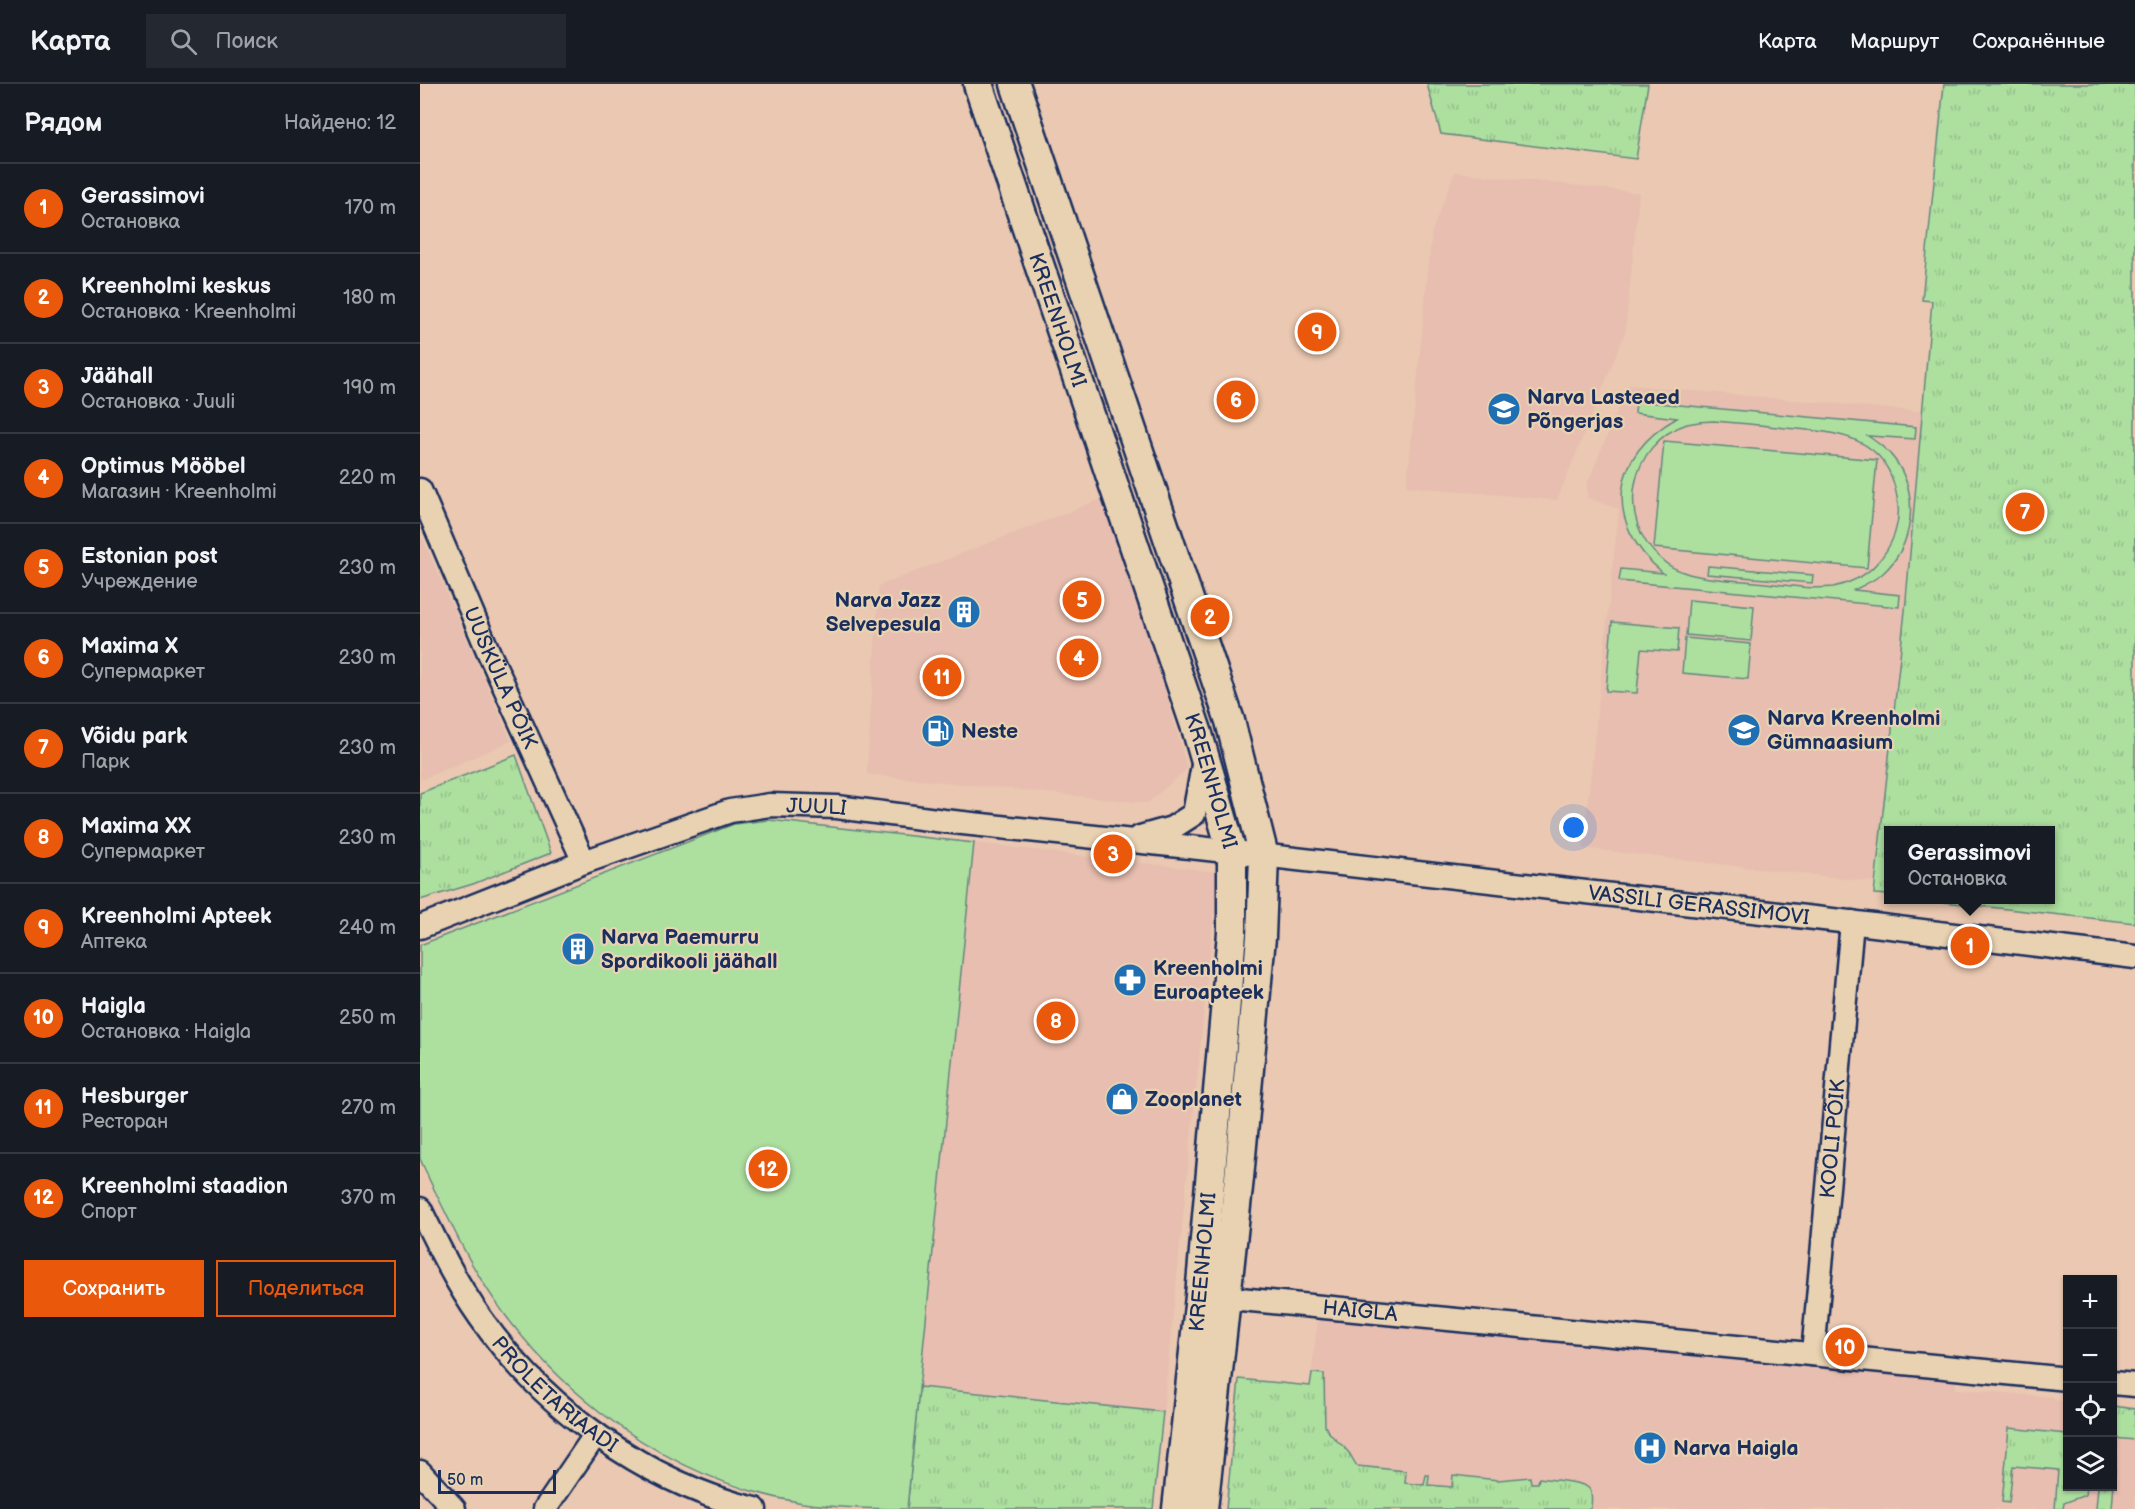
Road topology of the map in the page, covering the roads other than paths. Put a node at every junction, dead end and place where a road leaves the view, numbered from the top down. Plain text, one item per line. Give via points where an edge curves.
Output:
1 (978, 84) edge
2 (1015, 84) edge
3 (1030, 128) junction
4 (996, 139) junction
5 (420, 490) edge
6 (1152, 490) junction
7 (1119, 502) junction
8 (1205, 756) junction
9 (1127, 841) junction
10 (1232, 852) junction
11 (1264, 856) junction
12 (584, 862) junction
13 (1852, 922) junction
14 (420, 927) edge
15 (2135, 957) edge
16 (420, 1209) edge
17 (427, 1240) edge
18 (1213, 1297) junction
19 (1813, 1354) junction
20 (2063, 1379) edge
21 (2117, 1384) edge
22 (2135, 1386) edge
23 (596, 1434) junction
24 (420, 1472) edge
25 (454, 1509) edge
26 (545, 1509) edge
27 (755, 1509) edge
28 (1177, 1509) edge
29 (1203, 1509) edge

1 - 4 main road, KREENHOLMI
2 - 3 main road, KREENHOLMI
3 - 4 main road
3 - 6 main road, KREENHOLMI
4 - 7 main road, KREENHOLMI
5 - 12 street, UUSKÜLA PÕIK
6 - 7 main road
6 - 11 main road, KREENHOLMI via 1230,721
7 - 8 main road, KREENHOLMI
8 - 9 street via 1194,814 1172,828
8 - 10 main road, KREENHOLMI
9 - 10 street, JUULI
9 - 12 street, JUULI via 837,807 770,805 730,811
10 - 11 street, VASSILI GERASSIMOVI
10 - 18 main road, KREENHOLMI via 1232,933
11 - 13 street, VASSILI GERASSIMOVI
11 - 18 main road, KREENHOLMI via 1259,960 1239,1178
12 - 14 street, JUULI
13 - 15 street, VASSILI GERASSIMOVI
13 - 19 street, KOOLI PÕIK
16 - 17 street, PROLETARIAADI
17 - 23 street, PROLETARIAADI via 502,1347 554,1400
18 - 19 street, HAIGLA
18 - 28 main road, KREENHOLMI
18 - 29 main road, KREENHOLMI
19 - 20 street, HAIGLA
21 - 22 street
23 - 26 street
23 - 27 street, PROLETARIAADI via 701,1492
24 - 25 street

